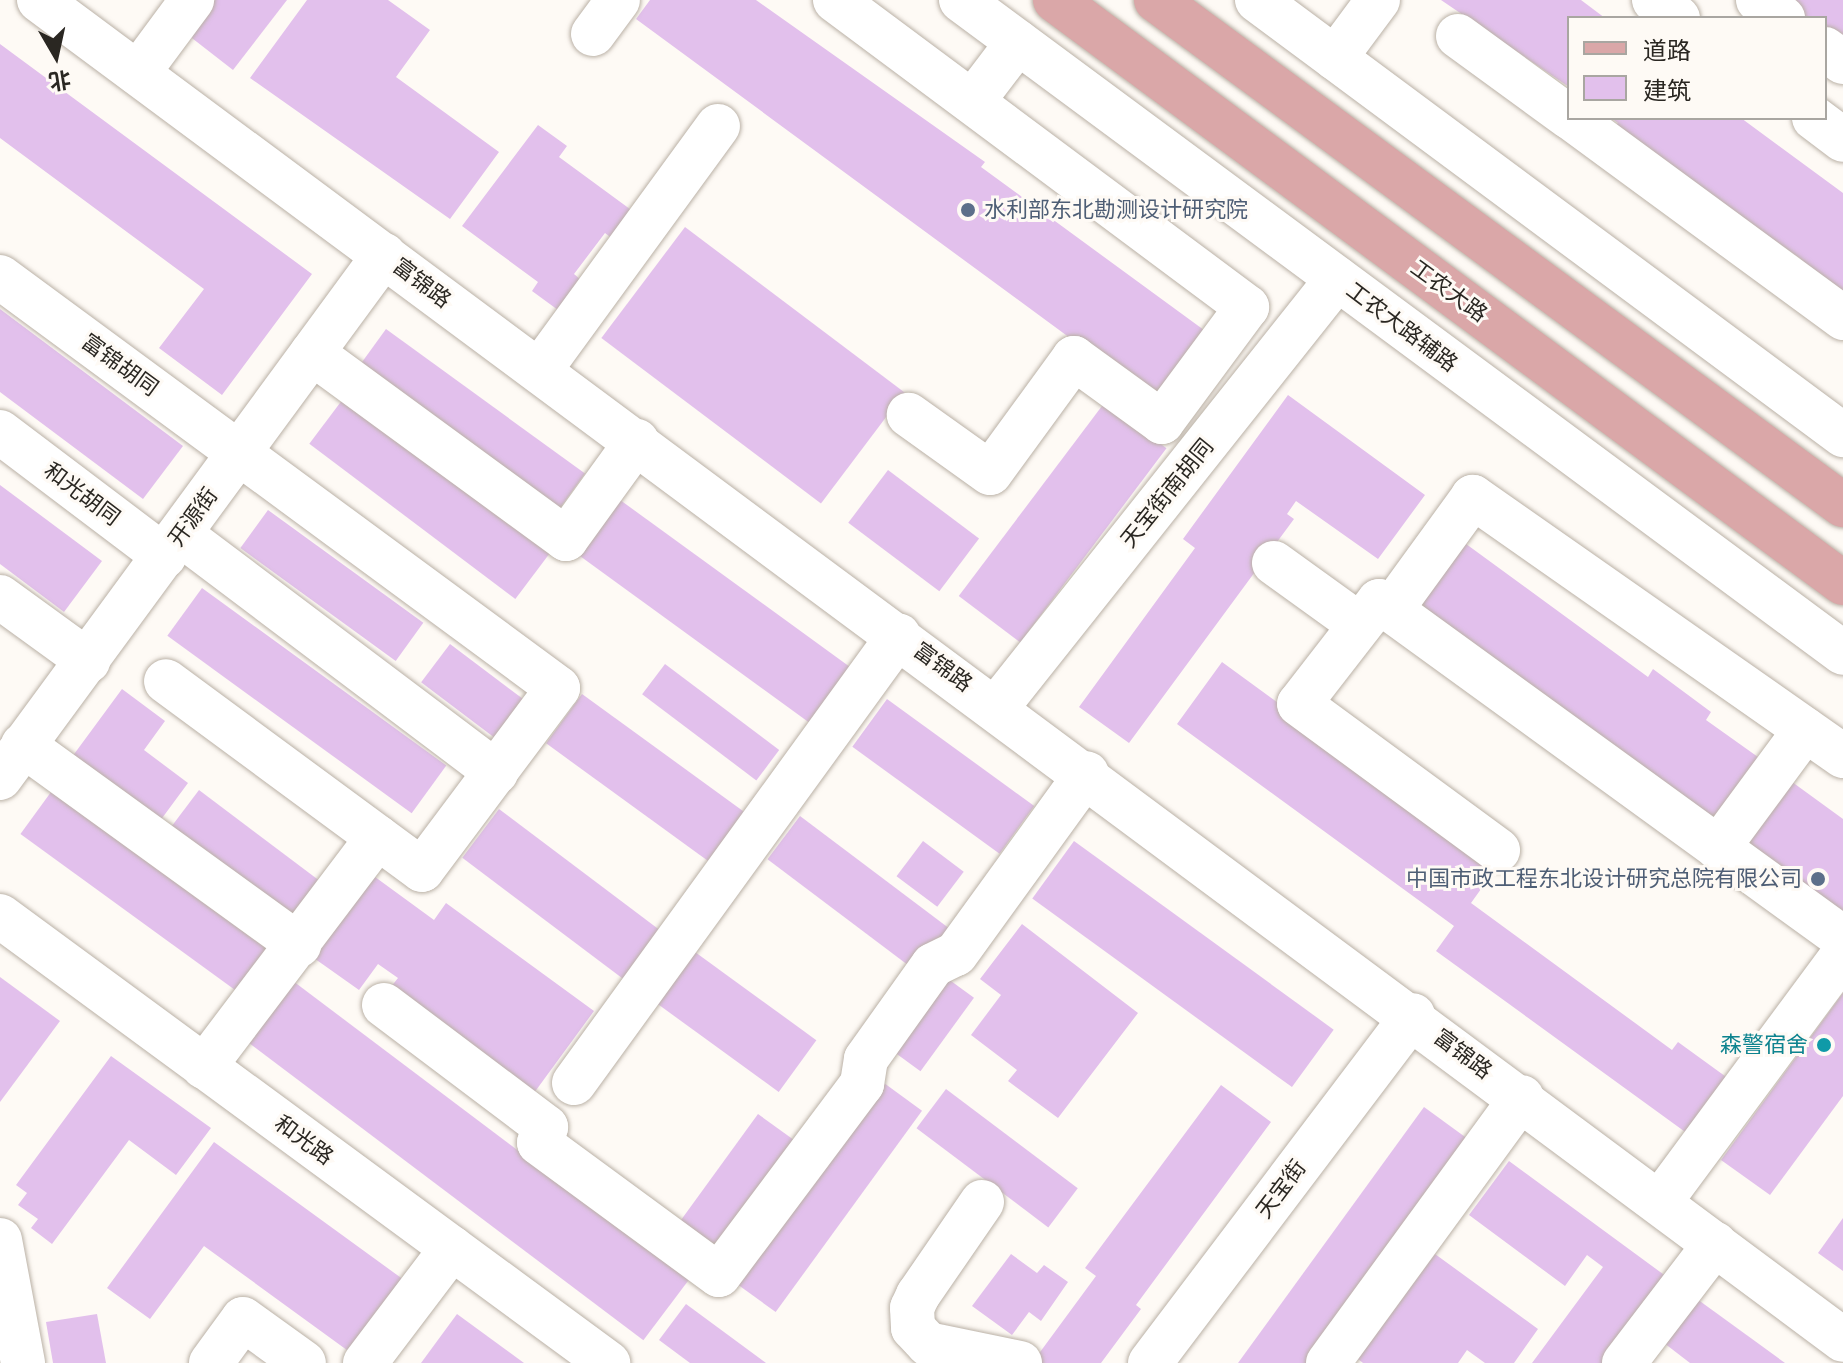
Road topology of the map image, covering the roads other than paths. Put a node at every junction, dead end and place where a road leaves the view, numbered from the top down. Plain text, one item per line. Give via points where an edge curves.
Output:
1 (39, 0) edge
2 (192, 0) edge
3 (835, 0) edge
4 (961, 0) edge
5 (1055, 0) edge
6 (1156, 0) edge
7 (1257, 0) edge
8 (1378, 0) edge
9 (1654, 0) edge
10 (1758, 0) edge
11 (1675, 16) edge
12 (1780, 16) edge
13 (1458, 36) dead end
14 (1018, 42) junction
15 (1335, 58) junction
16 (138, 73) junction
17 (973, 101) junction
18 (1567, 115) edge
19 (1574, 120) edge
20 (1817, 120) edge
21 (718, 126) dead end
22 (1843, 140) edge
23 (384, 255) junction
24 (0, 277) edge
25 (1337, 279) junction
26 (1843, 318) edge
27 (312, 353) junction
28 (540, 370) junction
29 (909, 415) dead end
30 (0, 432) edge
31 (1843, 435) edge
32 (637, 441) junction
33 (240, 453) junction
34 (1843, 505) edge
35 (172, 545) junction
36 (1274, 563) dead end
37 (1843, 583) edge
38 (0, 597) edge
39 (1376, 618) junction
40 (899, 635) junction
41 (1843, 653) edge
42 (88, 661) junction
43 (166, 681) dead end
44 (997, 707) junction
45 (1805, 730) junction
46 (1843, 756) edge
47 (12, 761) edge
48 (496, 772) junction
49 (1087, 773) junction
50 (378, 837) junction
51 (1718, 848) junction
52 (1498, 850) dead end
53 (0, 916) edge
54 (1843, 938) edge
55 (299, 945) junction
56 (1843, 955) edge
57 (384, 1005) dead end
58 (1413, 1015) junction
59 (204, 1067) junction
60 (574, 1083) dead end
61 (1522, 1097) junction
62 (982, 1202) dead end
63 (1660, 1202) junction
64 (0, 1240) edge
65 (1715, 1244) junction
66 (452, 1248) junction
67 (1843, 1340) edge
68 (958, 1358) edge
69 (23, 1363) edge
70 (211, 1363) edge
71 (304, 1363) edge
72 (365, 1363) edge
73 (608, 1363) edge
74 (1020, 1363) edge
75 (1150, 1363) edge
76 (1328, 1363) edge
77 (1624, 1363) edge

1 - 16 street, 富锦路
2 - 16 street
3 - 17 street
4 - 14 street, 工农大路辅路
5 - 37 main road, 工农大路
6 - 34 main road
7 - 15 street
8 - 15 street
9 - 11 street
10 - 12 street
13 - 18 street
14 - 17 street
14 - 25 street, 工农大路辅路
15 - 31 street
16 - 23 street, 富锦路
17 - 29 street via 1247,307 1162,422 1074,358 990,473
19 - 26 street
20 - 22 street
21 - 28 street
23 - 27 street, 开源街
23 - 28 street, 富锦路
24 - 33 street, 富锦胡同
25 - 41 street, 工农大路辅路
25 - 44 street, 天宝街南胡同
27 - 32 street via 566,539
27 - 33 street, 开源街
28 - 32 street, 富锦路
30 - 35 street, 和光胡同
32 - 40 street, 富锦路
33 - 35 street, 开源街
33 - 48 street, 富锦胡同 via 558,688
35 - 42 street, 开源街
35 - 48 street, 和光胡同
36 - 39 street
38 - 42 street
39 - 45 street via 1473,497
39 - 51 street
39 - 52 street via 1299,704
40 - 44 street, 富锦路
40 - 60 street
42 - 47 street, 开源街
43 - 50 street
44 - 49 street, 富锦路
45 - 46 street
45 - 51 street
47 - 55 street
48 - 50 street via 422,870
49 - 57 street via 956,954 933,965 866,1059 862,1084 719,1275 539,1143 546,1127
49 - 58 street, 富锦路
50 - 55 street
51 - 54 street
53 - 59 street, 和光路
55 - 59 street
56 - 63 street
58 - 61 street, 富锦路
58 - 75 street, 天宝街
59 - 66 street, 和光路
61 - 63 street, 富锦路
61 - 76 street
62 - 68 street via 912,1308 913,1328 928,1344
63 - 65 street, 富锦路
64 - 69 street
65 - 67 street, 富锦路
65 - 77 street
66 - 72 street
66 - 73 street, 和光路
68 - 74 street
70 - 71 street via 243,1319

